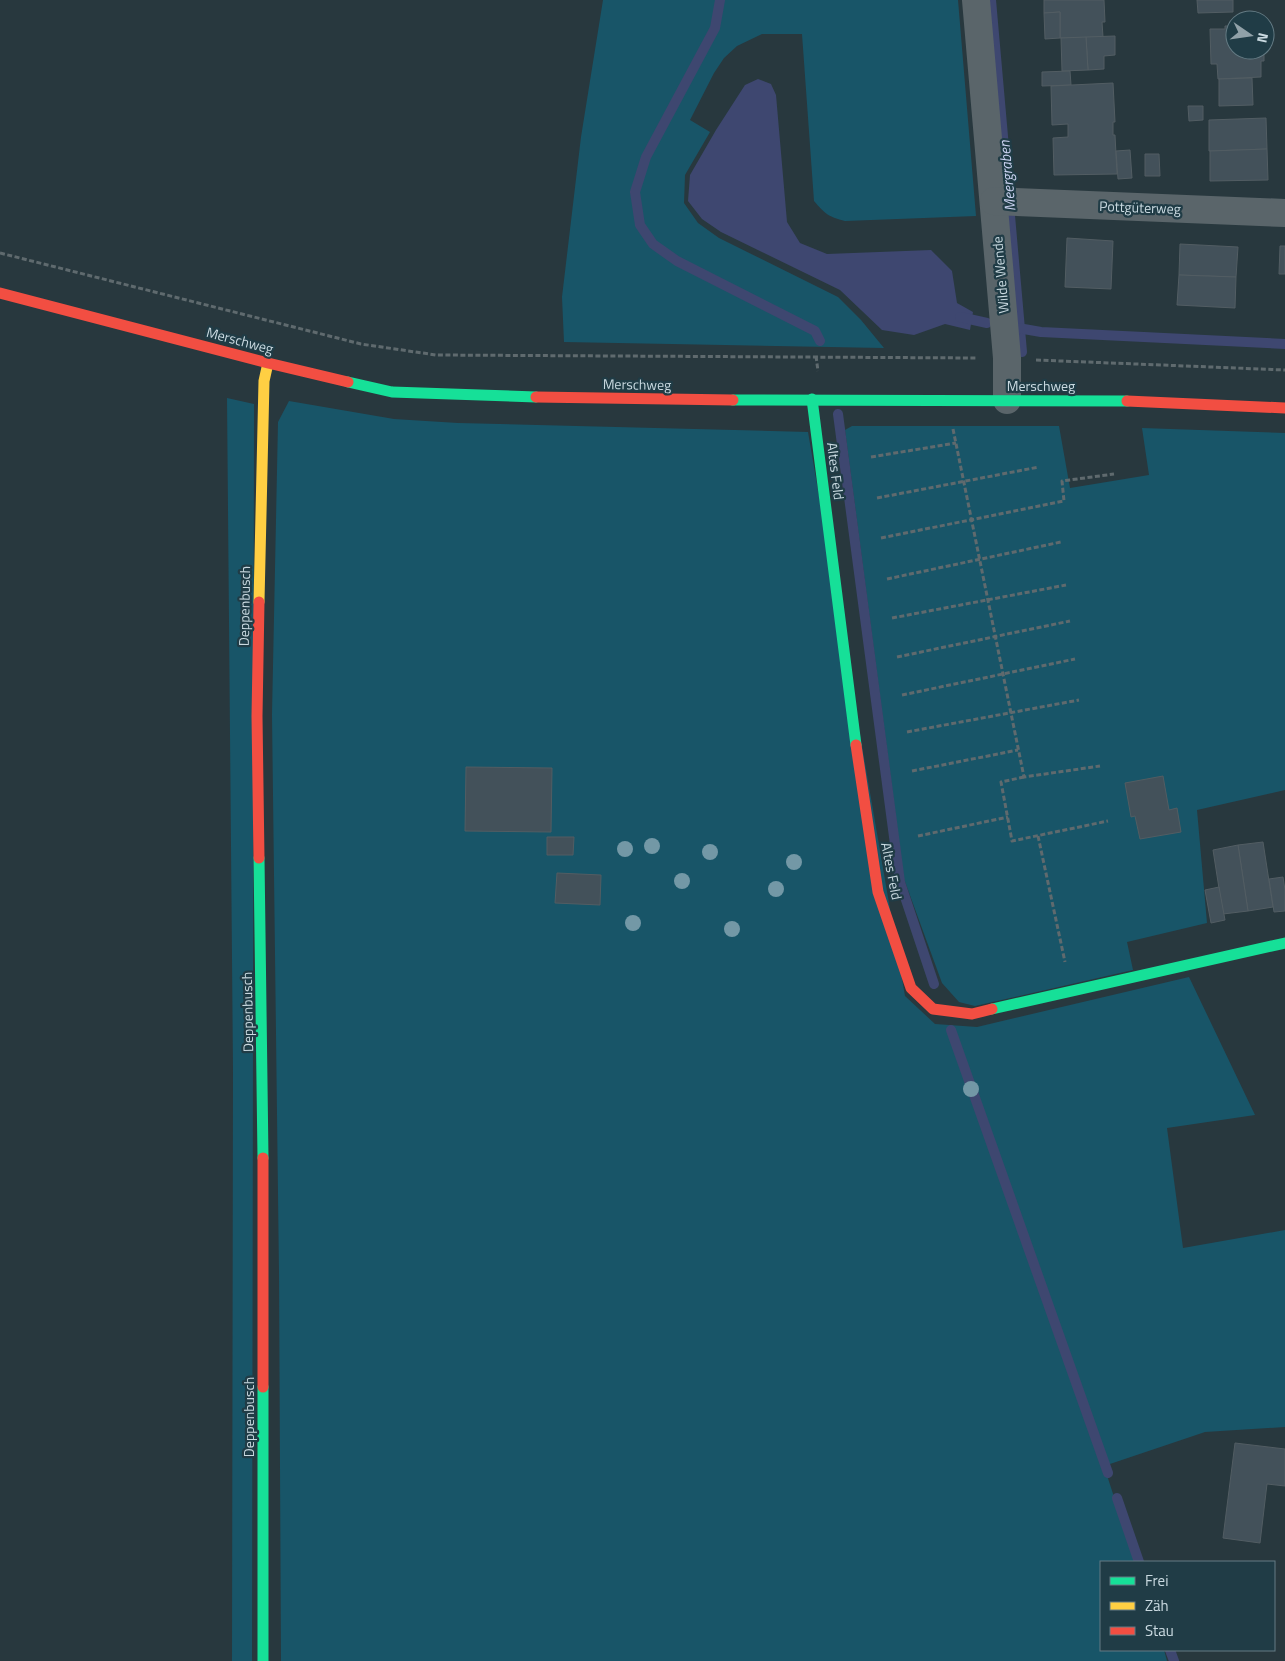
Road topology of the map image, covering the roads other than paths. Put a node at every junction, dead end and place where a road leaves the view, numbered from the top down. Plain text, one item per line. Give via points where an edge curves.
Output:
1 (976, 0) edge
2 (994, 201) junction
3 (1285, 213) edge
4 (0, 293) edge
5 (268, 363) junction
6 (812, 399) junction
7 (1007, 400) junction
8 (1285, 408) edge
9 (1285, 943) edge
10 (263, 1661) edge

1 - 2 street, Wilde Wende
2 - 3 street, Pottgüterweg
2 - 7 street, Wilde Wende via 1007,358
4 - 5 street, Merschweg
5 - 6 street, Merschweg via 392,392 660,400
5 - 10 street, Deppenbusch via 264,381 257,716 263,1072
6 - 7 street, Merschweg
6 - 9 street, Altes Feld via 849,698 878,892 911,988 933,1009 972,1014
7 - 8 street, Merschweg via 1102,400

